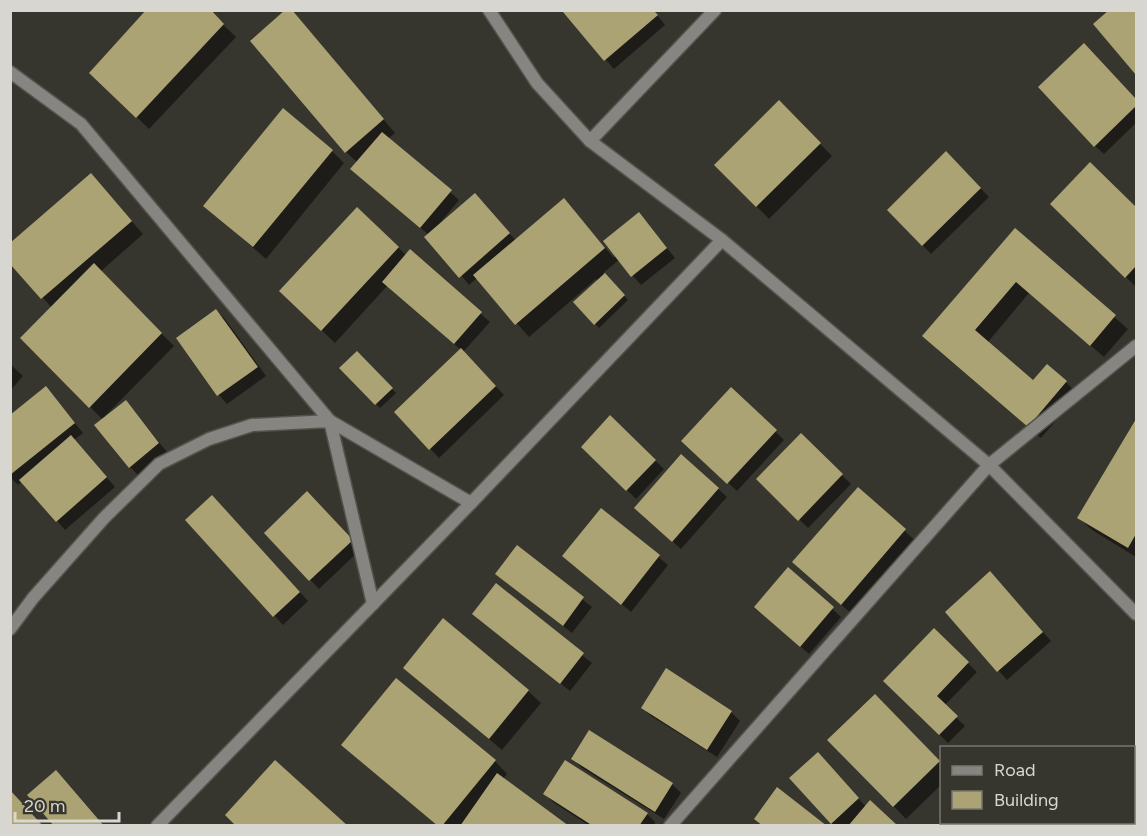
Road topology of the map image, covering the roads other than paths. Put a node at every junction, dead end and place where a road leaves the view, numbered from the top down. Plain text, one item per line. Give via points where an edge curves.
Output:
1 (489, 10) edge
2 (715, 10) edge
3 (10, 72) edge
4 (590, 141) junction
5 (722, 240) junction
6 (1137, 346) edge
7 (330, 421) junction
8 (989, 465) junction
9 (471, 503) junction
10 (374, 604) junction
11 (1137, 615) edge
12 (10, 629) edge
13 (157, 825) edge
14 (670, 825) edge

1 - 4 street via 537,83
2 - 4 street
3 - 7 street via 81,124
4 - 5 street
5 - 8 street
5 - 9 street
6 - 8 street
7 - 9 street
7 - 10 street
7 - 12 street via 252,425 209,439 159,464 104,518
8 - 11 street
8 - 14 street
9 - 10 street
10 - 13 street

